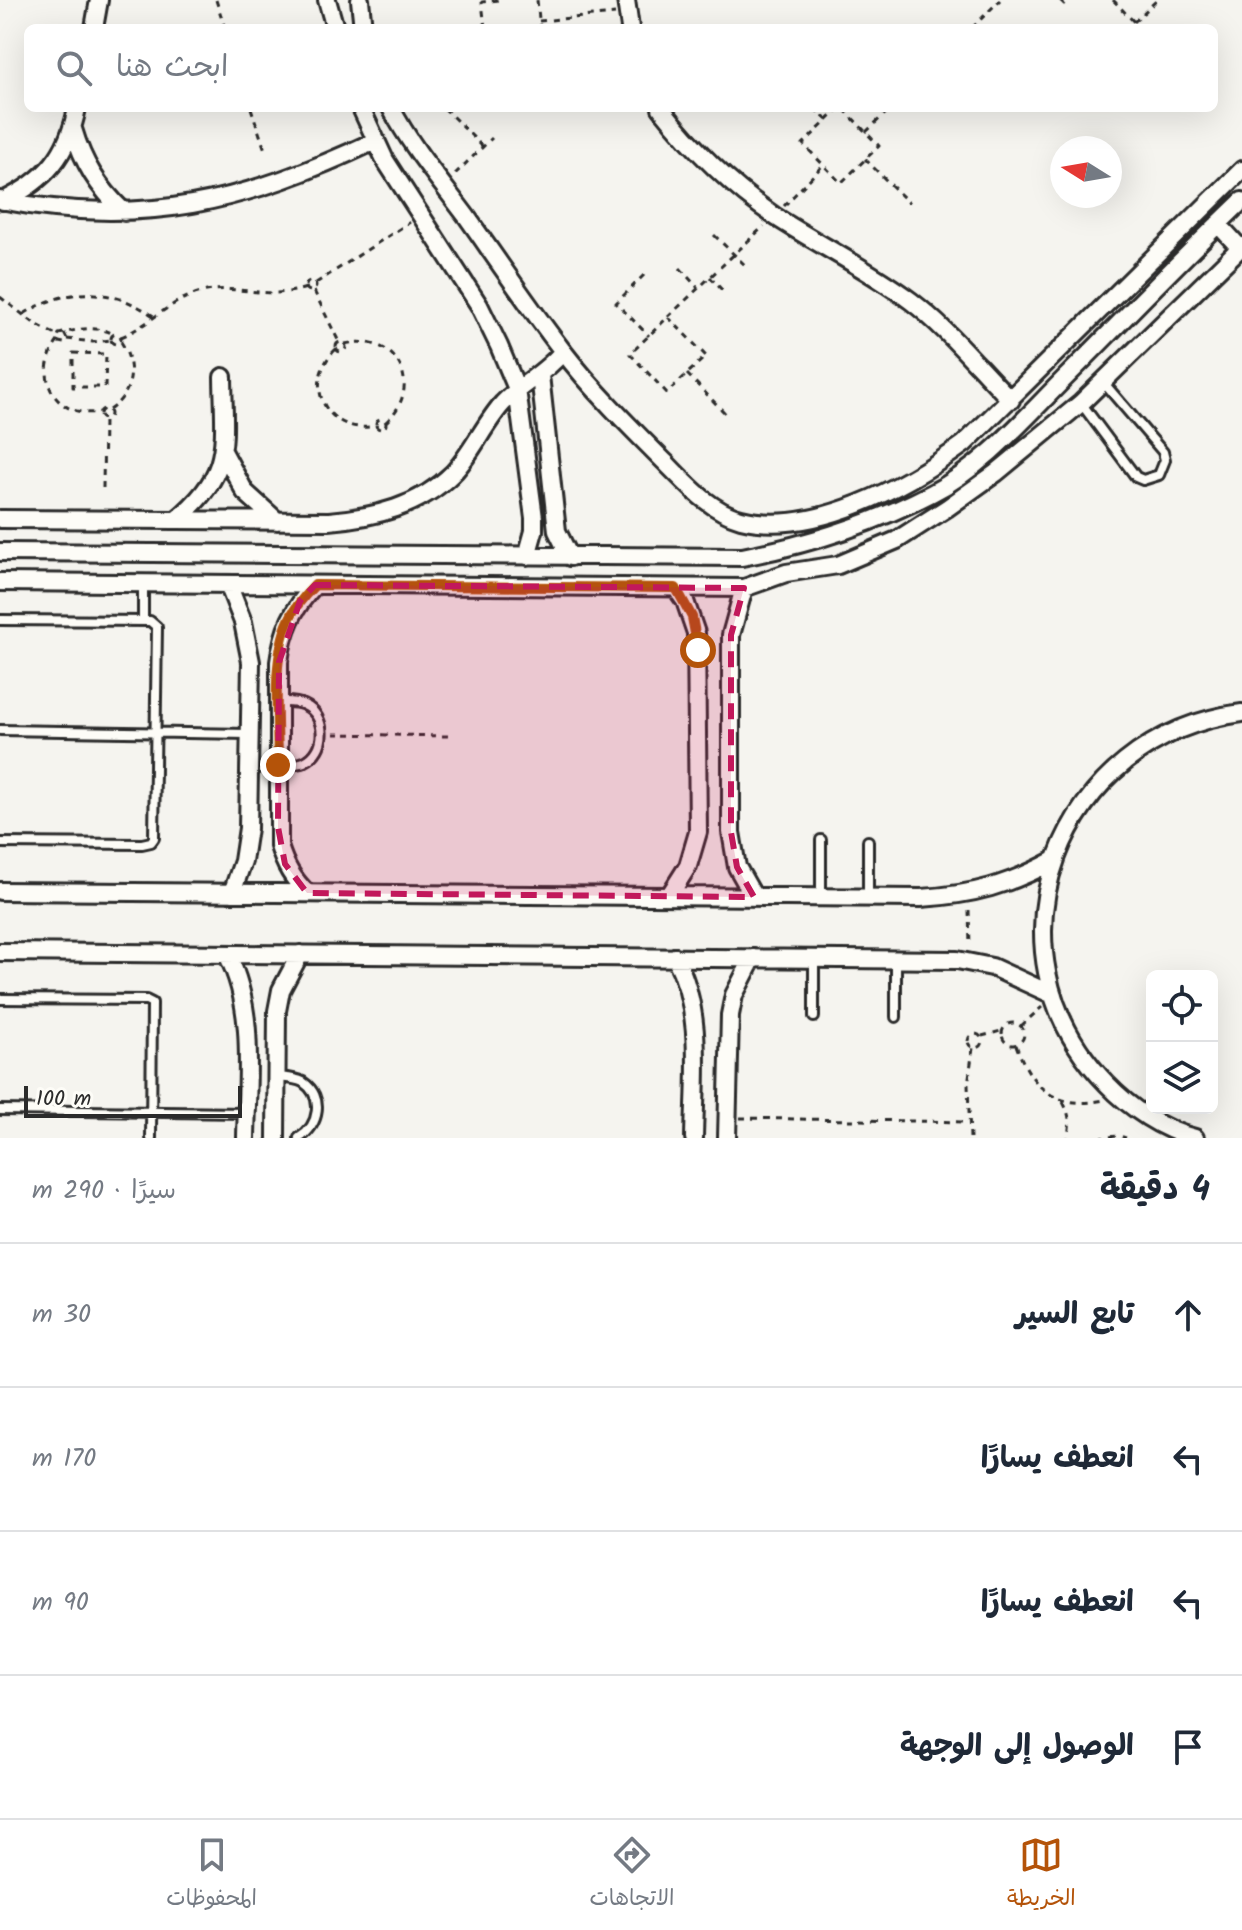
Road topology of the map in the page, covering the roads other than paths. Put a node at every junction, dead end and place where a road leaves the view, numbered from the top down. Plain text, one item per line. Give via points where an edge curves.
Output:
1 (99, 0) edge
2 (327, 0) edge
3 (360, 0) edge
4 (95, 24) edge
5 (334, 24) edge
6 (363, 24) edge
7 (76, 112) edge
8 (363, 112) edge
9 (390, 112) edge
10 (393, 112) edge
11 (665, 112) edge
12 (73, 129) junction
13 (372, 133) junction
14 (1242, 170) edge
15 (1, 201) edge
16 (1242, 201) edge
17 (124, 212) junction
18 (1218, 224) junction
19 (1241, 247) edge
20 (563, 351) junction
21 (540, 375) junction
22 (223, 377) dead end
23 (1103, 382) junction
24 (517, 389) junction
25 (1011, 400) junction
26 (1081, 403) junction
27 (224, 453) junction
28 (3, 517) edge
29 (176, 520) junction
30 (277, 521) junction
31 (0, 552) edge
32 (100, 553) junction
33 (168, 554) junction
34 (527, 556) junction
35 (570, 557) junction
36 (0, 582) edge
37 (100, 583) junction
38 (143, 583) junction
39 (168, 583) junction
40 (228, 584) junction
41 (315, 585) junction
42 (676, 588) junction
43 (744, 588) junction
44 (0, 620) edge
45 (143, 621) junction
46 (279, 702) junction
47 (1242, 713) edge
48 (0, 730) edge
49 (156, 732) junction
50 (250, 734) junction
51 (278, 765) junction
52 (821, 840) dead end
53 (868, 841) dead end
54 (0, 843) edge
55 (1055, 860) junction
56 (0, 891) edge
57 (232, 893) junction
58 (307, 893) junction
59 (669, 896) junction
60 (754, 897) junction
61 (821, 897) junction
62 (868, 898) junction
63 (0, 952) edge
64 (227, 954) junction
65 (300, 954) junction
66 (675, 957) junction
67 (753, 958) junction
68 (814, 958) junction
69 (896, 959) junction
70 (1053, 996) junction
71 (0, 999) edge
72 (814, 1017) dead end
73 (896, 1017) dead end
74 (276, 1077) junction
75 (0, 1110) edge
76 (151, 1112) junction
77 (246, 1113) junction
78 (151, 1138) edge
79 (246, 1138) edge
80 (276, 1138) edge
81 (299, 1138) edge
82 (694, 1138) edge
83 (727, 1138) edge
84 (1195, 1138) edge

1 - 4 street
2 - 5 street
3 - 6 street
7 - 12 street
8 - 13 street
9 - 13 street
10 - 20 street
11 - 25 street via 715,169 775,216 914,303
12 - 15 street via 46,173
12 - 17 street via 91,175
13 - 17 street via 292,178 251,192
13 - 24 street via 479,305
14 - 25 street
15 - 17 street
16 - 18 street
18 - 19 street
18 - 35 street via 1019,425 934,493 825,536 742,557
19 - 23 street
20 - 21 street
20 - 25 street via 691,488 738,518 765,523 830,513 901,486 964,444
21 - 24 street
21 - 35 street via 557,531
22 - 27 street
23 - 26 street
23 - 26 lane via 1163,452 1159,475 1136,477
24 - 30 street via 453,473 426,494 363,518
24 - 34 street via 534,518
26 - 43 street via 996,473 897,540 838,565 786,573
27 - 29 street via 206,491
27 - 30 street via 245,492
28 - 29 street
29 - 30 street
31 - 32 street
32 - 33 street
32 - 37 street via 110,572
33 - 34 street
33 - 39 street via 159,572
34 - 35 street
36 - 37 street
37 - 38 street
38 - 39 street
38 - 45 lane
39 - 40 street
40 - 41 street
40 - 50 street via 251,658
41 - 42 street
41 - 46 street via 289,619 282,640
42 - 43 street
42 - 59 street via 696,633 698,832 688,866
43 - 60 street via 731,635 731,832 737,867
44 - 45 lane
45 - 49 lane via 157,627
46 - 51 street
46 - 51 lane via 314,712 322,734 314,755 305,762
47 - 55 street via 1199,721 1126,759 1072,822
48 - 49 lane
49 - 50 lane
49 - 54 lane via 151,842
50 - 57 street via 246,844
51 - 58 street via 279,846 294,880
52 - 61 lane
53 - 62 lane
55 - 62 street via 1024,877 967,894
55 - 70 street via 1043,930
56 - 57 street
57 - 58 street
58 - 59 street
59 - 60 street
60 - 61 street
61 - 62 street
63 - 64 street
64 - 65 street
64 - 77 street via 246,1010
65 - 66 street
65 - 74 street via 281,990
66 - 67 street
66 - 82 street via 694,1014
67 - 68 street
67 - 83 street via 730,1015
68 - 69 street
68 - 72 lane
69 - 70 street via 957,960 992,967
69 - 73 lane
70 - 84 street via 1092,1069 1152,1120
71 - 76 lane via 149,1001
74 - 80 street
74 - 81 lane via 302,1082 317,1103 311,1129
75 - 76 lane
76 - 77 lane
76 - 78 lane
77 - 79 street

